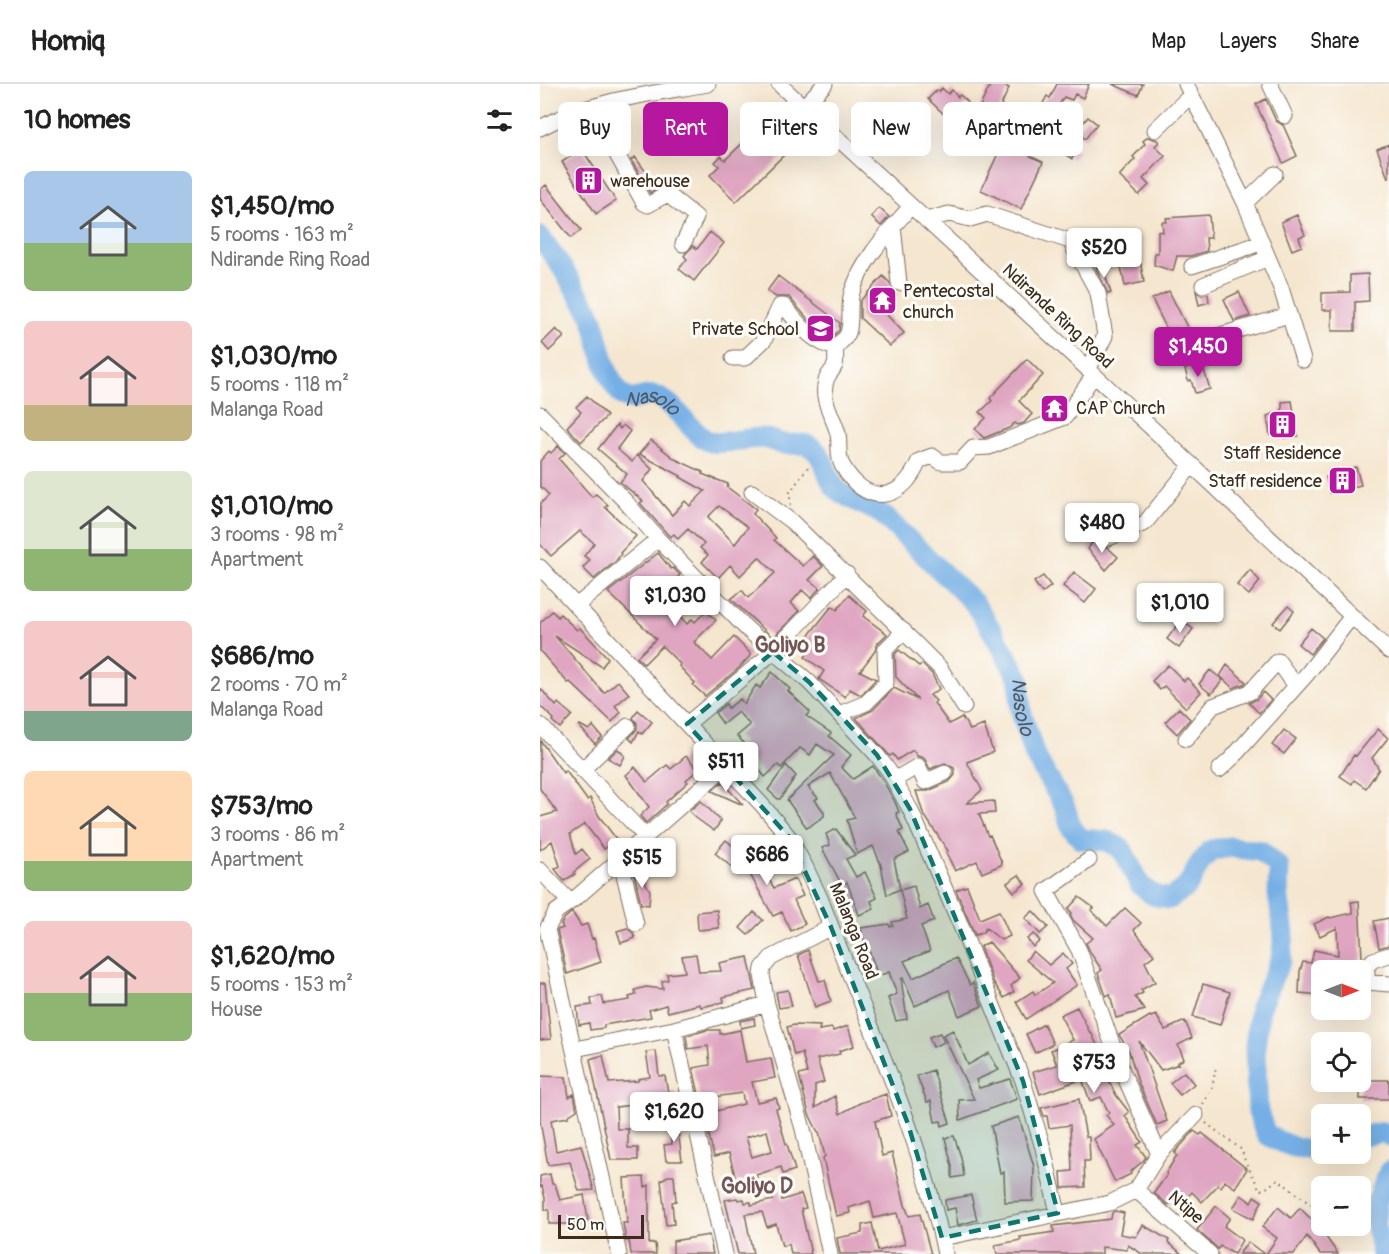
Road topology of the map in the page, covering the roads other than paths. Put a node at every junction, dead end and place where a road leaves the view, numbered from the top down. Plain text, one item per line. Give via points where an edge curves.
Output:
1 (708, 84) edge
2 (779, 84) edge
3 (825, 84) edge
4 (1270, 84) edge
5 (1189, 89) edge
6 (617, 102) edge
7 (798, 102) edge
8 (808, 102) edge
9 (1285, 116) dead end
10 (558, 121) edge
11 (540, 128) edge
12 (1155, 130) dead end
13 (839, 140) edge
14 (618, 156) edge
15 (1275, 174) dead end
16 (1245, 203) junction
17 (911, 206) junction
18 (926, 220) junction
19 (893, 226) junction
20 (683, 244) dead end
21 (1264, 250) junction
22 (1192, 266) dead end
23 (899, 283) dead end
24 (1203, 285) dead end
25 (1289, 315) junction
26 (1204, 340) dead end
27 (836, 348) junction
28 (733, 358) dead end
29 (1303, 360) dead end
30 (1091, 372) junction
31 (540, 414) edge
32 (1192, 465) junction
33 (752, 492) dead end
34 (1108, 538) dead end
35 (658, 539) junction
36 (540, 567) edge
37 (847, 574) junction
38 (576, 606) junction
39 (1352, 616) junction
40 (903, 631) junction
41 (1389, 651) edge
42 (773, 652) junction
43 (1296, 686) junction
44 (964, 707) dead end
45 (839, 714) junction
46 (687, 724) junction
47 (540, 725) edge
48 (628, 726) dead end
49 (1186, 739) dead end
50 (727, 765) junction
51 (582, 770) junction
52 (1219, 770) dead end
53 (945, 773) dead end
54 (894, 780) junction
55 (646, 837) junction
56 (620, 858) junction
57 (1089, 860) dead end
58 (540, 870) edge
59 (570, 902) junction
60 (636, 924) dead end
61 (831, 927) junction
62 (1389, 955) edge
63 (1389, 984) edge
64 (767, 1004) junction
65 (674, 1029) junction
66 (575, 1048) junction
67 (1196, 1115) road end
68 (1159, 1154) junction
69 (1136, 1190) junction
70 (1058, 1213) junction
71 (942, 1238) junction
72 (619, 1254) edge
73 (725, 1254) edge
74 (830, 1254) edge
75 (945, 1254) edge
76 (1210, 1254) edge

1 - 6 street
2 - 7 street, Ndirande Ring Road
3 - 8 street
4 - 9 street
5 - 12 street
5 - 16 street
10 - 11 street
13 - 17 street, Ndirande Ring Road
14 - 20 street via 644,203 648,205 667,194 696,217
15 - 16 street
16 - 21 street
17 - 18 street, Ndirande Ring Road
17 - 19 street
18 - 30 street, Ndirande Ring Road
18 - 30 street via 950,214 970,219 987,214 1070,241 1098,293 1105,336
19 - 23 street
19 - 27 street via 869,255 852,294 848,334
21 - 22 street
21 - 24 street
21 - 25 street
25 - 26 street
25 - 29 street
27 - 28 street via 823,345 805,332 780,306 764,339 745,358
27 - 30 street via 835,366 826,380 825,392 838,435 841,463 874,494 901,488 919,461 932,456 941,462 960,462 973,448 989,447 1065,417
30 - 32 street, Ndirande Ring Road
31 - 35 street
32 - 34 street via 1145,523
32 - 39 street, Ndirande Ring Road
33 - 37 street via 792,522
35 - 38 street
35 - 42 street
36 - 38 street, Malanga Road
37 - 40 street
37 - 42 street
38 - 46 street, Malanga Road
39 - 41 street, Ndirande Ring Road
39 - 43 street
40 - 44 street via 940,668
40 - 45 street via 885,650 886,683 866,703
42 - 45 street
42 - 46 street
43 - 49 street via 1278,661 1250,692 1213,706
43 - 52 street
45 - 54 street
46 - 50 street, Malanga Road
47 - 51 street
48 - 51 street
50 - 55 street
50 - 61 street, Malanga Road via 789,837
51 - 55 street
53 - 54 street via 925,782 918,766
54 - 70 street via 961,926 1019,1070
55 - 56 street
56 - 59 street
56 - 60 street
57 - 68 street via 1046,891 1079,950 1120,1066
58 - 59 street
59 - 66 street via 556,912 547,929
61 - 64 street via 771,958 762,975
61 - 71 street, Malanga Road via 908,1124
62 - 63 street via 1367,966 1367,982
64 - 65 street
64 - 74 street via 803,1129
65 - 66 street
65 - 73 street
66 - 72 street
67 - 68 street
68 - 69 street
69 - 70 street via 1110,1203
69 - 76 street, Ntipe
70 - 71 street
71 - 75 street, Malanga Road

